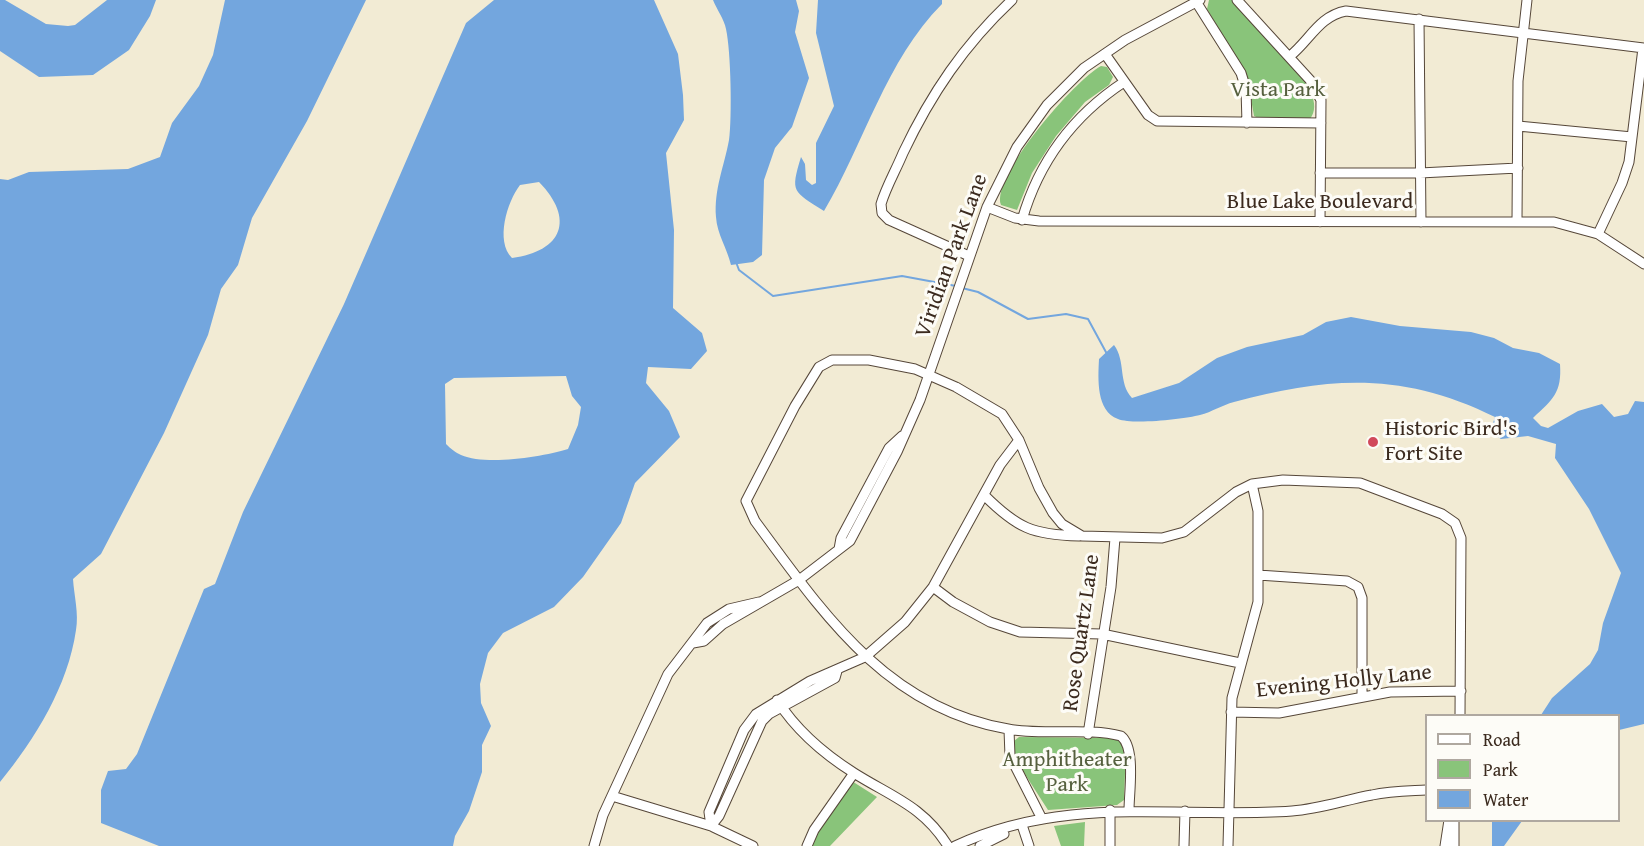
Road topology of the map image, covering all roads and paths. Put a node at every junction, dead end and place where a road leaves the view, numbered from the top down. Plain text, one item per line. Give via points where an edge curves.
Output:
1 (1012, 0) edge
2 (1238, 0) edge
3 (1527, 0) edge
4 (1197, 1) edge
5 (1419, 19) junction
6 (1524, 33) junction
7 (1644, 48) edge
8 (1105, 54) junction
9 (1290, 56) junction
10 (1124, 82) junction
11 (1247, 123) junction
12 (1321, 123) junction
13 (1518, 126) junction
14 (1632, 137) junction
15 (1518, 168) junction
16 (1320, 173) junction
17 (1420, 173) junction
18 (987, 207) junction
19 (1023, 220) junction
20 (1517, 220) junction
21 (1320, 222) junction
22 (1421, 222) junction
23 (1598, 234) junction
24 (969, 256) junction
25 (1644, 264) edge
26 (930, 376) junction
27 (1019, 440) junction
28 (1252, 484) junction
29 (984, 495) junction
30 (1082, 536) junction
31 (1114, 538) junction
32 (1258, 575) junction
33 (799, 580) junction
34 (933, 587) junction
35 (1102, 634) junction
36 (865, 657) junction
37 (1240, 663) junction
38 (1461, 691) junction
39 (1362, 696) junction
40 (779, 703) junction
41 (1231, 712) junction
42 (1460, 714) edge
43 (1010, 730) junction
44 (1088, 734) junction
45 (854, 773) junction
46 (1425, 790) edge
47 (612, 796) junction
48 (1110, 810) junction
49 (1129, 810) junction
50 (1185, 812) junction
51 (1228, 812) junction
52 (1042, 819) junction
53 (1449, 822) edge
54 (1454, 822) edge
55 (1022, 825) junction
56 (711, 826) junction
57 (594, 846) edge
58 (753, 846) edge
59 (807, 846) edge
60 (948, 846) edge
61 (956, 846) edge
62 (980, 846) edge
63 (1029, 846) edge
64 (1110, 846) edge
65 (1184, 846) edge
66 (1228, 846) edge
67 (1445, 846) edge
68 (1454, 846) edge

1 - 24 street via 969,44 939,83 881,204 882,213 889,220
2 - 9 street
3 - 6 street
4 - 8 street, Viridian Park Lane
4 - 11 street via 1240,73 1246,89
5 - 6 street
5 - 9 street via 1361,11 1336,13 1324,20
5 - 17 street
6 - 7 street
6 - 13 street
7 - 14 street
8 - 10 street
8 - 18 street, Viridian Park Lane via 1084,68 1037,118 1008,162
9 - 12 street via 1317,91
10 - 11 street via 1157,121
10 - 19 street via 1093,105 1059,142 1040,174
11 - 12 street
12 - 16 street
13 - 14 street
13 - 15 street
14 - 23 street via 1622,183
15 - 17 street
15 - 20 street
16 - 17 street
16 - 21 street
17 - 22 street
18 - 19 street, Blue Lake Boulevard
18 - 24 street, Viridian Park Lane
19 - 21 street, Blue Lake Boulevard
20 - 22 street, Blue Lake Boulevard
20 - 23 street, Blue Lake Boulevard via 1554,222
21 - 22 street, Blue Lake Boulevard
23 - 25 street, Blue Lake Boulevard
24 - 26 street, Viridian Park Lane
26 - 27 street via 997,410
26 - 33 street, Viridian Park Lane via 903,434 889,448 839,549
26 - 33 street via 890,362 844,360 823,363 814,373 746,501 755,521
27 - 29 street via 999,465
27 - 30 street via 1049,507 1062,524
28 - 31 street via 1179,535
28 - 32 street via 1258,511
28 - 38 street via 1283,480 1360,483 1442,514 1455,523 1461,538
29 - 30 street via 1022,528 1044,534
29 - 34 street
30 - 31 street
31 - 35 street, Rose Quartz Lane via 1112,587
32 - 37 street via 1258,602
32 - 39 street via 1347,581 1358,587 1362,598
33 - 36 street via 840,633
33 - 47 street, Viridian Park Lane via 762,601 717,615 698,632 663,683
34 - 35 street via 975,615 1013,630 1033,634
34 - 36 street via 904,622
35 - 37 street
35 - 44 street, Rose Quartz Lane
36 - 40 street via 837,671 835,678 825,684
36 - 43 street via 897,684 926,701
37 - 41 street
38 - 39 street, Evening Holly Lane
38 - 42 street
39 - 41 street, Evening Holly Lane via 1294,711
40 - 45 street via 790,720
40 - 56 street via 756,714 744,730 709,812
41 - 51 street
43 - 44 street
43 - 52 street via 1010,756
44 - 49 street via 1113,734 1126,740 1130,750
45 - 59 street
45 - 60 street via 925,816
46 - 51 street via 1379,794 1294,811
47 - 56 street
47 - 57 street, Viridian Park Lane
48 - 49 street
48 - 52 street
48 - 64 street
49 - 50 street
50 - 51 street
50 - 65 street
51 - 66 street
52 - 55 street
53 - 67 street
54 - 68 street
55 - 61 street
55 - 62 street
55 - 63 street
56 - 58 street

